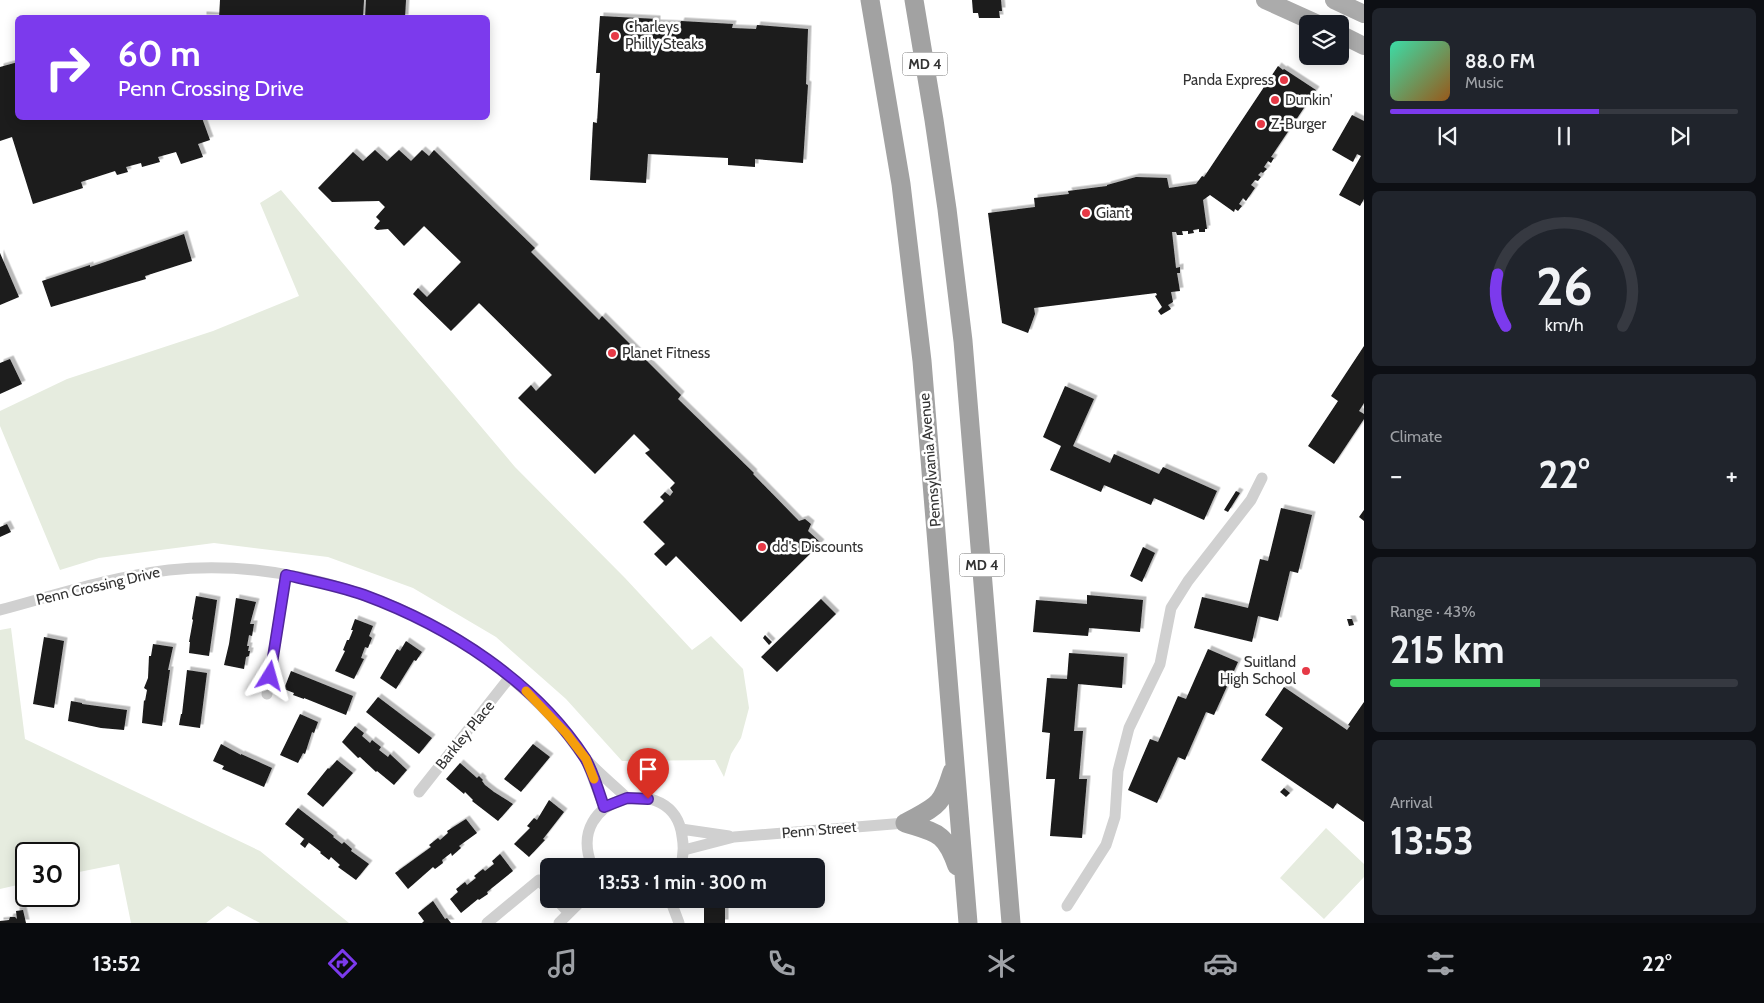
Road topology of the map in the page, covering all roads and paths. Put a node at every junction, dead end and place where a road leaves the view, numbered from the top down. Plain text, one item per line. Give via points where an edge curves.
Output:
1 (864, 0) edge
2 (870, 0) edge
3 (1265, 0) edge
4 (1334, 0) edge
5 (915, 3) edge
6 (1364, 14) edge
7 (1299, 15) edge
8 (876, 32) junction
9 (1349, 38) edge
10 (1364, 46) edge
11 (1262, 478) dead end
12 (286, 575) junction
13 (0, 610) edge
14 (510, 677) junction
15 (267, 694) dead end
16 (586, 759) junction
17 (955, 762) junction
18 (419, 792) dead end
19 (627, 798) junction
20 (604, 807) junction
21 (905, 823) junction
22 (681, 829) junction
23 (734, 837) junction
24 (684, 850) junction
25 (589, 858) edge
26 (682, 858) edge
27 (540, 881) edge
28 (965, 889) junction
29 (1067, 906) dead end
30 (564, 908) edge
31 (574, 908) edge
32 (673, 908) edge
33 (569, 913) junction
34 (487, 923) edge
35 (559, 923) edge
36 (678, 923) edge
37 (968, 923) edge
38 (1012, 923) edge

1 - 8 highway
2 - 8 highway, Pennsylvania Avenue / MD 4
3 - 7 main road
4 - 6 main road
5 - 38 highway, MD 4 via 947,209 963,341
8 - 17 highway, Pennsylvania Avenue / MD 4 via 900,184 922,361
9 - 10 main road
11 - 29 street via 1251,500 1171,608 1160,664 1129,728 1118,772 1115,817 1106,845
12 - 13 street, Penn Crossing Drive via 223,569 168,570 128,576
12 - 14 street, Penn Crossing Drive via 362,594 416,616 468,646
12 - 15 street
14 - 16 street, Penn Crossing Drive via 560,726
14 - 18 street, Barkley Place
16 - 19 street, Penn Crossing Drive
16 - 20 street, Penn Crossing Drive
17 - 21 highway via 942,799
17 - 28 highway, Pennsylvania Avenue / MD 4
19 - 20 street
19 - 22 street via 648,799 663,805 674,815
20 - 25 street via 592,823 588,837
21 - 23 street, Penn Street
21 - 28 highway via 934,832 944,840 951,849
22 - 23 street, Penn Street
22 - 24 street
23 - 24 street, Penn Street
24 - 26 street
27 - 34 street
28 - 37 highway, Pennsylvania Avenue / MD 4
30 - 33 street
31 - 33 street
32 - 36 street
33 - 35 street

